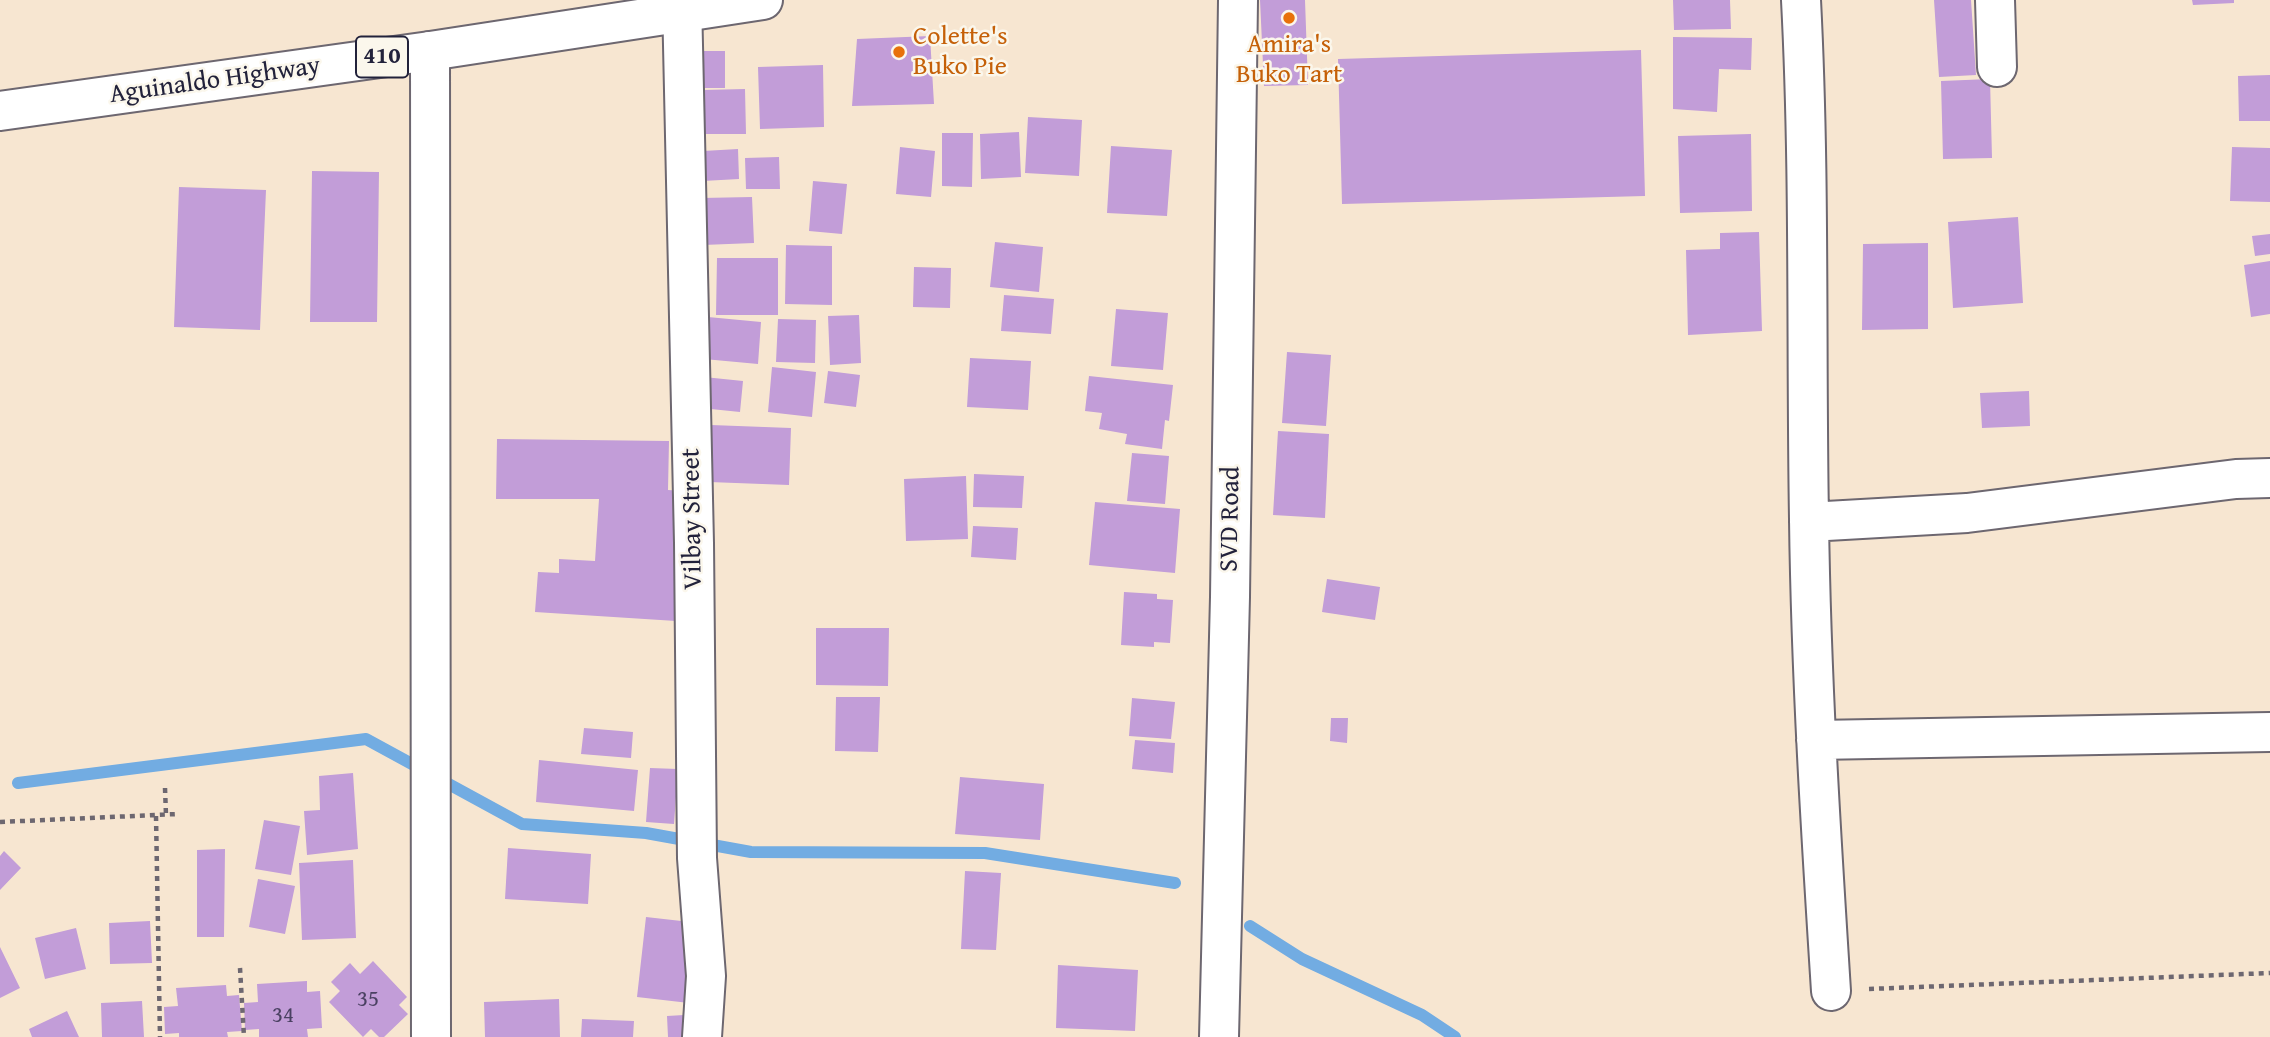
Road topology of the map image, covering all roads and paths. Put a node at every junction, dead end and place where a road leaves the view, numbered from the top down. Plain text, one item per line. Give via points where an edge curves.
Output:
1 (763, 0) edge
2 (1238, 0) edge
3 (1801, 0) edge
4 (1995, 0) edge
5 (682, 6) edge
6 (430, 51) junction
7 (1997, 67) dead end
8 (0, 111) edge
9 (2270, 478) edge
10 (1809, 522) junction
11 (2270, 732) edge
12 (1816, 740) junction
13 (165, 788) dead end
14 (178, 814) dead end
15 (166, 815) junction
16 (156, 816) junction
17 (0, 822) edge
18 (240, 968) dead end
19 (2270, 973) edge
20 (1831, 991) joint
21 (160, 1037) edge
22 (244, 1037) edge
23 (431, 1037) edge
24 (702, 1037) edge
25 (1219, 1037) edge

1 - 5 street, Aguinaldo Highway / 410
2 - 25 street, SVD Road
3 - 10 street
4 - 7 street
5 - 6 street, Aguinaldo Highway / 410
5 - 24 street, Vilbay Street via 697,858 706,976
6 - 8 street, Aguinaldo Highway / 410
6 - 23 street
9 - 10 street via 1967,513
10 - 12 street
11 - 12 street
12 - 20 street
13 - 15 path
14 - 15 path
15 - 16 path
16 - 17 path
16 - 21 path
18 - 22 path
19 - 20 path

